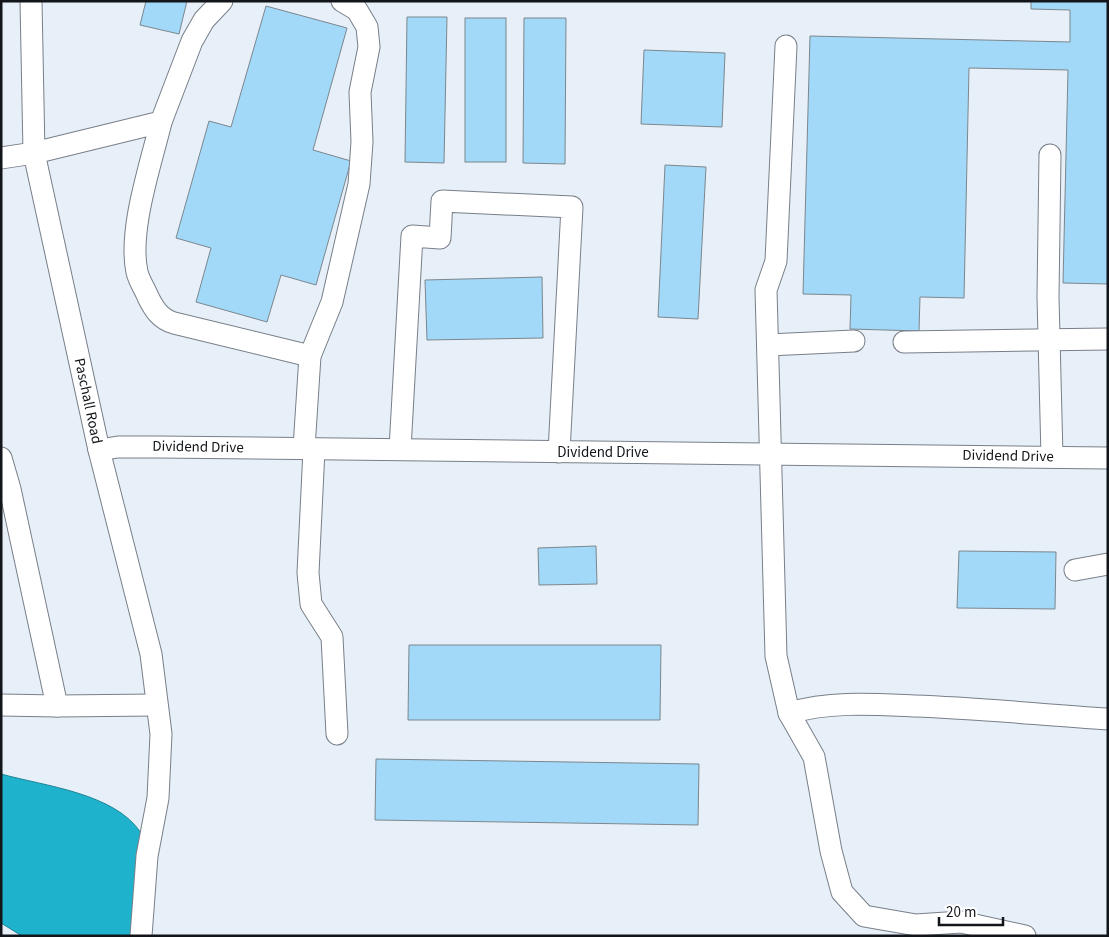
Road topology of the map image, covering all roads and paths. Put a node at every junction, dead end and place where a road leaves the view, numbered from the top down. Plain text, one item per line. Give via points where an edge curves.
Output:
1 (31, 1) edge
2 (222, 1) edge
3 (342, 1) edge
4 (786, 46) dead end
5 (161, 122) junction
6 (34, 153) junction
7 (1050, 155) dead end
8 (1, 158) edge
9 (1108, 339) edge
10 (1049, 340) junction
11 (854, 341) dead end
12 (904, 342) dead end
13 (768, 345) junction
14 (310, 356) junction
15 (309, 449) junction
16 (400, 449) junction
17 (99, 450) junction
18 (559, 452) junction
19 (771, 453) junction
20 (1052, 456) junction
21 (1, 458) edge
22 (1108, 458) edge
23 (1108, 564) edge
24 (1074, 570) dead end
25 (1, 705) edge
26 (57, 706) junction
27 (156, 706) junction
28 (789, 713) junction
29 (1108, 719) edge
30 (337, 734) dead end
31 (141, 936) edge
32 (1025, 936) edge

1 - 6 street, Paschall Road
2 - 5 street via 204,20 192,41
3 - 14 street via 357,10 367,27 369,47 360,92 362,142 359,184 332,302
4 - 13 street via 776,261 766,290
5 - 6 street
5 - 14 street via 135,237 138,274 155,309 174,323
6 - 8 street
6 - 17 street, Paschall Road
7 - 10 street
9 - 10 street
10 - 12 street
10 - 20 street
11 - 13 street
13 - 19 street
14 - 15 street
15 - 16 street, Dividend Drive
15 - 17 street, Dividend Drive via 126,447
15 - 30 street via 308,573 311,604 332,637
16 - 18 street, Dividend Drive
16 - 18 street via 412,236 440,238 442,202 572,207
17 - 27 street, Paschall Road via 151,654
18 - 19 street, Dividend Drive
19 - 20 street, Dividend Drive
19 - 28 street via 776,656
20 - 22 street, Dividend Drive
21 - 26 street
23 - 24 street
25 - 26 street
26 - 27 street
27 - 31 street, Paschall Road via 161,750 158,798 147,856
28 - 29 street via 845,703
28 - 32 street via 814,757 842,892 864,916 916,925 961,922

